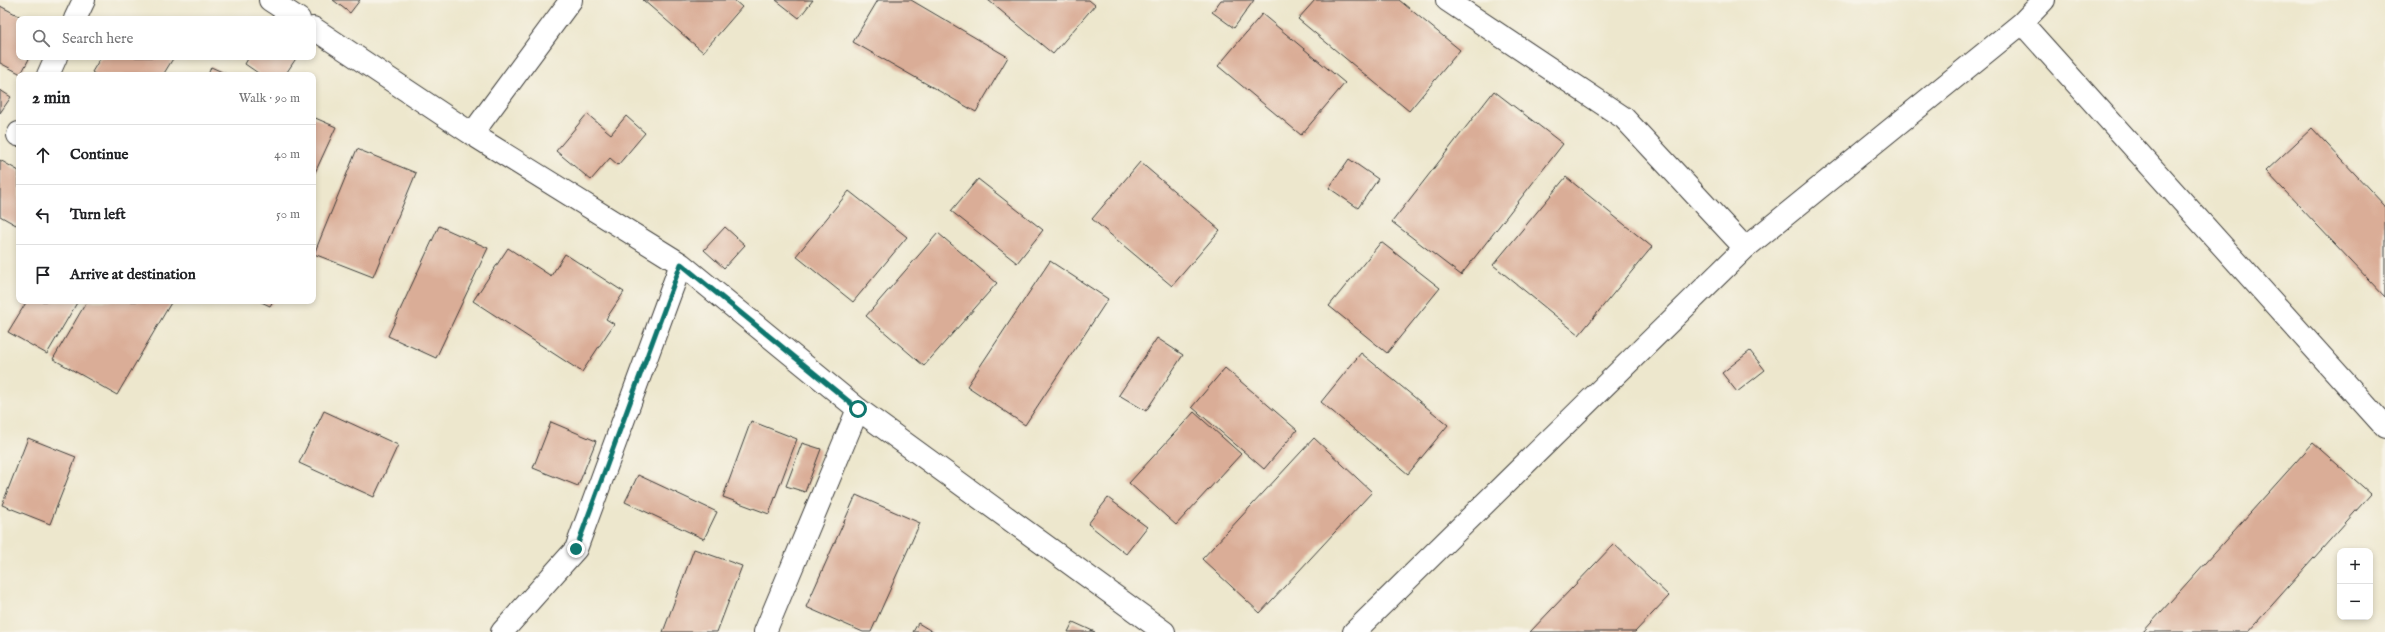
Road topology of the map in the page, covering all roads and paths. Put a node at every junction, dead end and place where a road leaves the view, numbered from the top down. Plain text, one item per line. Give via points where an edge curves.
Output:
1 (84, 0) edge
2 (270, 0) edge
3 (571, 0) edge
4 (1447, 0) edge
5 (2044, 0) edge
6 (76, 16) edge
7 (294, 16) edge
8 (2022, 23) junction
9 (316, 30) edge
10 (55, 60) edge
11 (49, 72) edge
12 (472, 134) junction
13 (1745, 248) junction
14 (681, 264) junction
15 (858, 409) junction
16 (2385, 427) edge
17 (502, 632) edge
18 (765, 632) edge
19 (1164, 632) edge
20 (1354, 632) edge

1 - 6 street
2 - 7 street
3 - 12 street
4 - 13 street via 1624,118
5 - 8 street
8 - 13 street
8 - 16 street
9 - 12 street
10 - 11 street
12 - 14 street
13 - 20 street
14 - 15 street
14 - 17 street via 576,549
15 - 18 street
15 - 19 street

